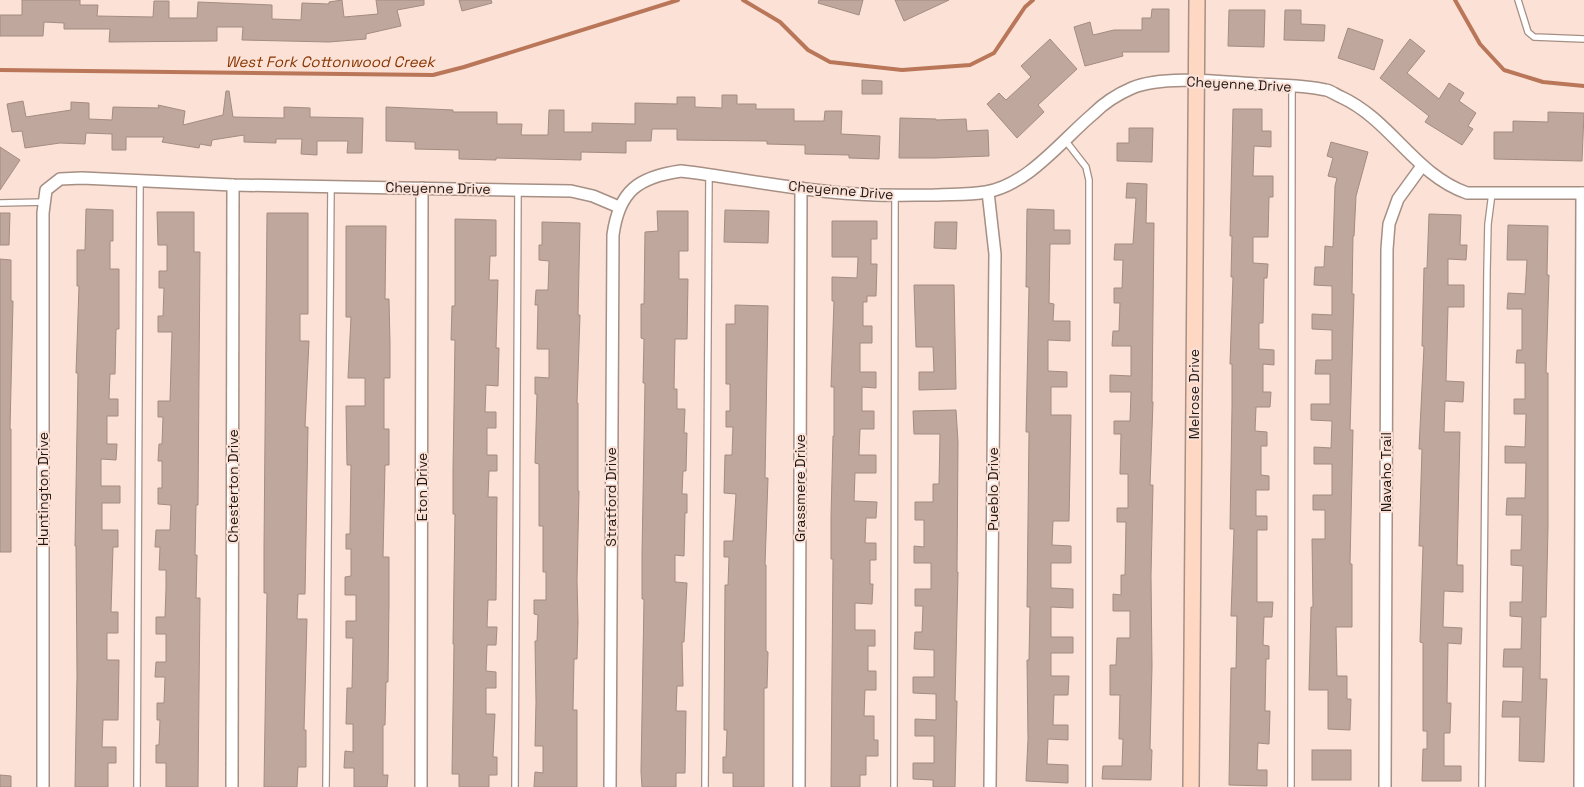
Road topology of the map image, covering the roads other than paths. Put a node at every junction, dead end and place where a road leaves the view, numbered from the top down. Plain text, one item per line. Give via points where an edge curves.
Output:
1 (1197, 0) edge
2 (1518, 0) edge
3 (1584, 39) edge
4 (1196, 82) junction
5 (1292, 86) junction
6 (1065, 140) junction
7 (1422, 166) junction
8 (708, 175) junction
9 (140, 181) junction
10 (233, 185) junction
11 (332, 186) junction
12 (422, 188) junction
13 (801, 188) junction
14 (518, 189) junction
15 (46, 190) joint
16 (988, 192) junction
17 (1492, 193) junction
18 (1583, 193) edge
19 (895, 196) junction
20 (0, 202) edge
21 (45, 202) junction
22 (619, 207) junction
23 (43, 787) edge
24 (137, 787) edge
25 (232, 787) edge
26 (326, 787) edge
27 (421, 787) edge
28 (515, 787) edge
29 (610, 787) edge
30 (705, 787) edge
31 (799, 787) edge
32 (894, 787) edge
33 (990, 787) edge
34 (1089, 787) edge
35 (1191, 787) edge
36 (1291, 787) edge
37 (1385, 787) edge
38 (1482, 787) edge
39 (1580, 787) edge

1 - 4 street, Melrose Drive
2 - 3 lane via 1528,32 1534,37
4 - 5 street, Cheyenne Drive
4 - 6 street, Cheyenne Drive via 1158,82 1134,87 1112,98
4 - 35 street, Melrose Drive
5 - 7 street, Cheyenne Drive via 1327,90 1351,101 1374,118
5 - 36 lane
6 - 16 street, Cheyenne Drive via 1032,170
6 - 34 lane via 1086,167 1089,180
7 - 17 street, Cheyenne Drive via 1454,188 1467,193
7 - 37 street, Navaho Trail via 1398,199 1387,249
8 - 13 street, Cheyenne Drive
8 - 22 street, Cheyenne Drive via 681,171 659,174 642,182
8 - 30 lane
9 - 10 street, Cheyenne Drive
9 - 15 street, Cheyenne Drive via 60,179
9 - 24 lane
10 - 11 street, Cheyenne Drive
10 - 25 street, Chesterton Drive
11 - 12 street, Cheyenne Drive
11 - 26 lane
12 - 14 street, Cheyenne Drive
12 - 27 street, Eton Drive
13 - 19 street, Cheyenne Drive
13 - 31 street, Grassmere Drive
14 - 22 street, Cheyenne Drive via 571,191
14 - 28 lane
15 - 21 street, Huntington Drive
16 - 19 street, Cheyenne Drive
16 - 33 street, Pueblo Drive via 995,254
17 - 18 street, Cheyenne Drive
17 - 38 lane via 1487,270
18 - 39 street
19 - 32 lane
20 - 21 lane
21 - 23 street, Huntington Drive
22 - 29 street, Stratford Drive via 613,235

